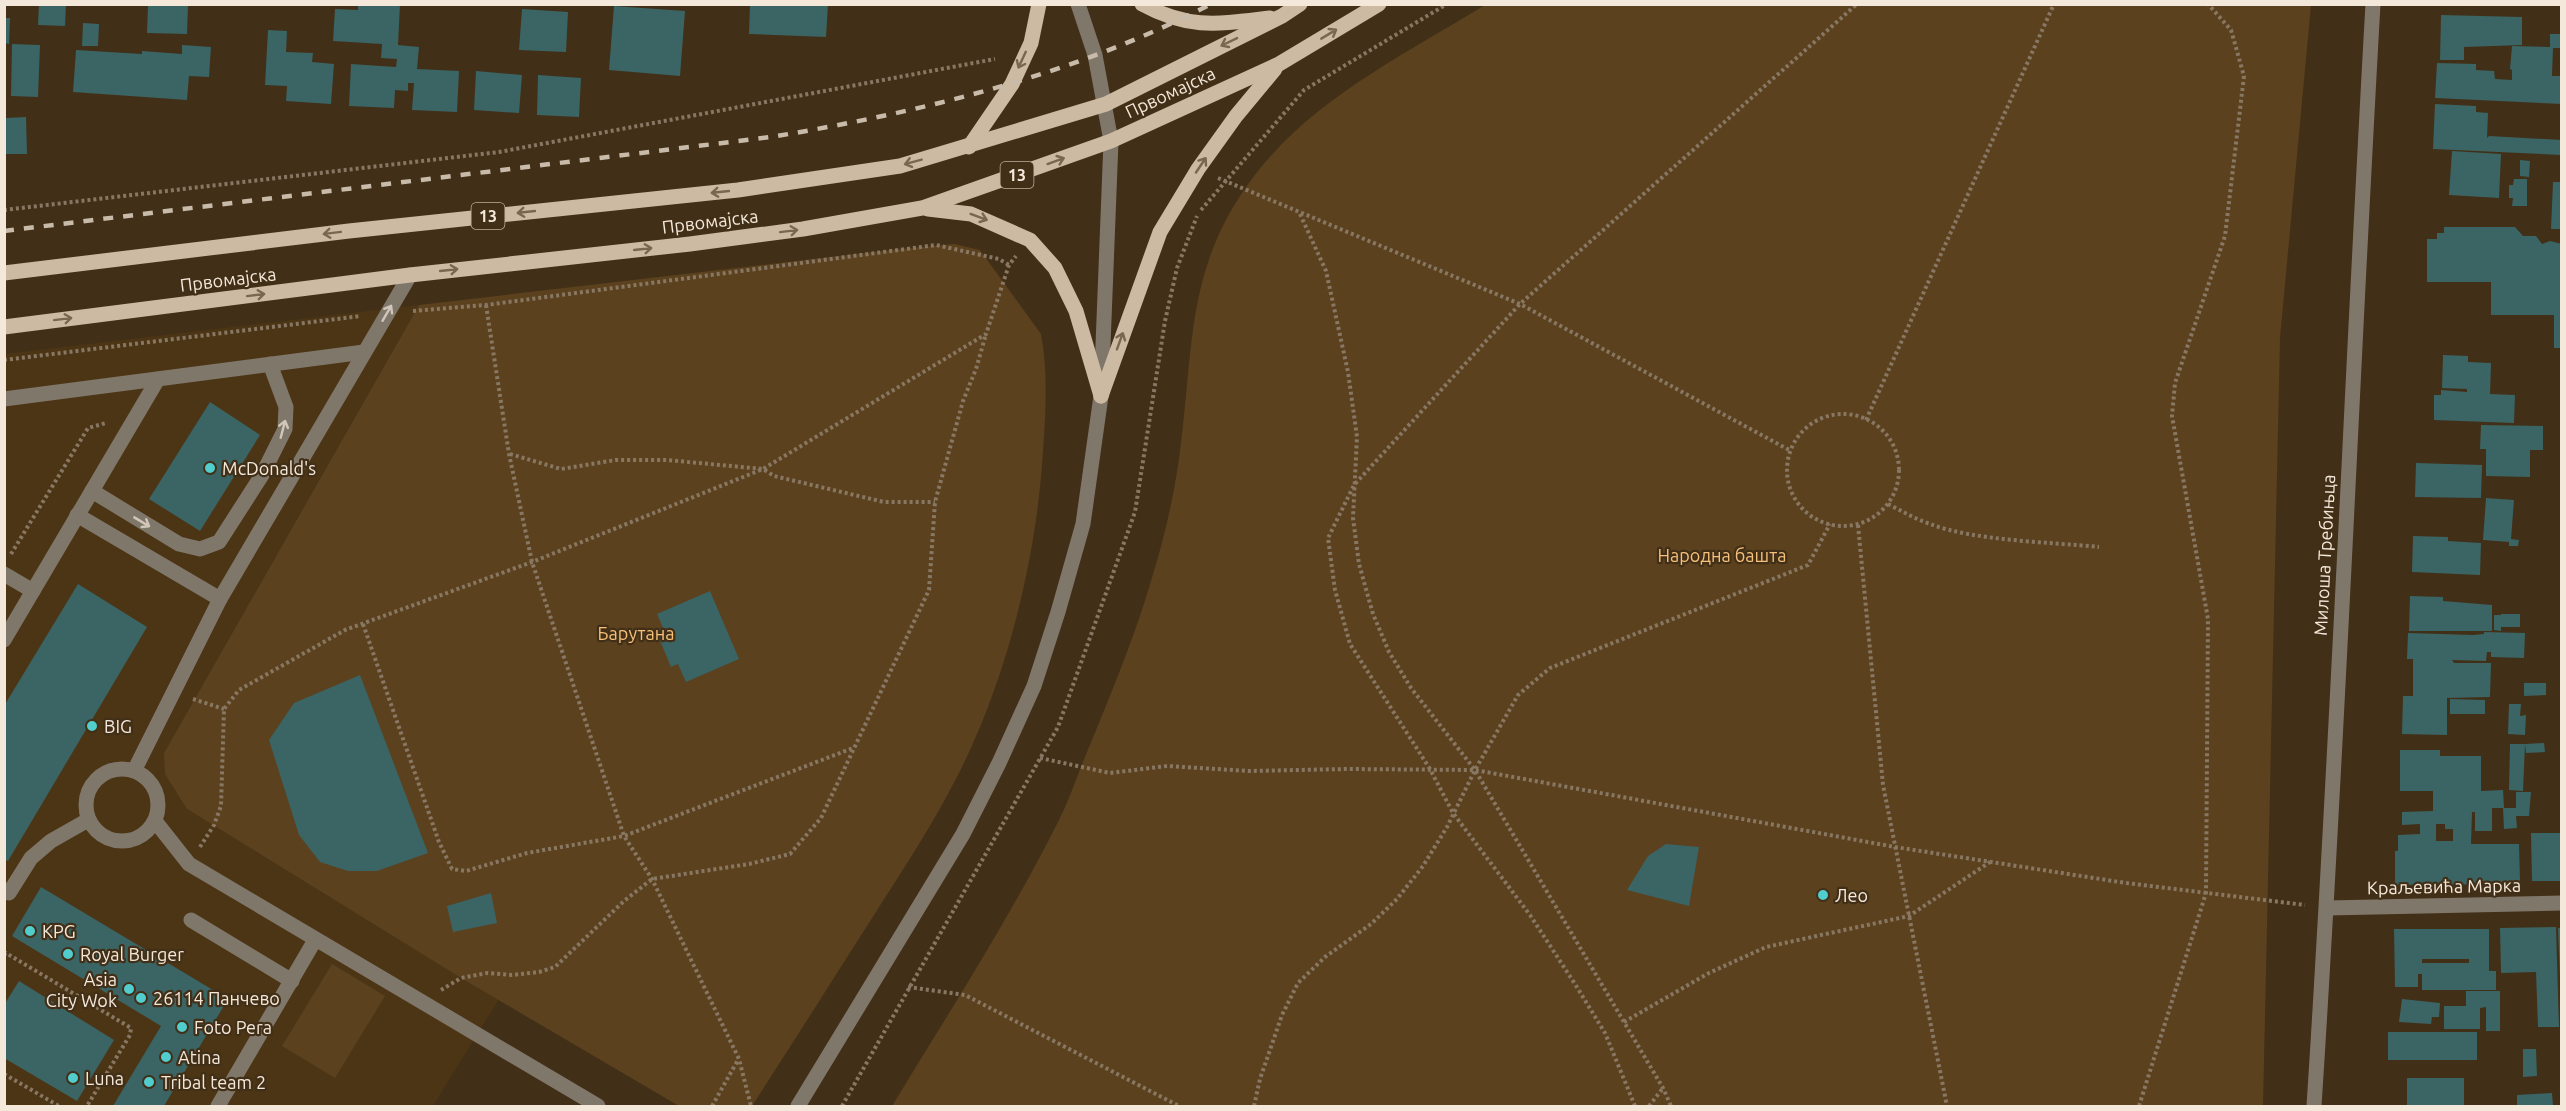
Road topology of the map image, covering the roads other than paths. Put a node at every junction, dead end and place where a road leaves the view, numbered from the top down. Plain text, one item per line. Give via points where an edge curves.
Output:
1 (1039, 4) edge
2 (1078, 4) edge
3 (1142, 4) edge
4 (1300, 4) edge
5 (1379, 4) edge
6 (2373, 4) edge
7 (1282, 16) junction
8 (1279, 64) junction
9 (1106, 104) junction
10 (1112, 141) junction
11 (969, 147) junction
12 (922, 208) junction
13 (4, 273) edge
14 (410, 275) junction
15 (4, 327) edge
16 (364, 352) junction
17 (270, 364) junction
18 (158, 379) junction
19 (1101, 396) junction
20 (4, 399) edge
21 (92, 491) junction
22 (77, 515) junction
23 (4, 574) edge
24 (33, 591) junction
25 (220, 599) junction
26 (4, 640) edge
27 (134, 771) junction
28 (88, 820) junction
29 (155, 821) junction
30 (4, 890) edge
31 (2562, 903) edge
32 (2327, 908) junction
33 (191, 920) dead end
34 (315, 940) junction
35 (292, 981) junction
36 (218, 1107) edge
37 (598, 1107) edge
38 (798, 1107) edge
39 (2314, 1107) edge

1 -> 11 main road via 1031,43 1012,84
2 - 9 street
3 - 7 main road via 1179,21 1197,23
4 - 7 main road, Првомајска / 13
8 -> 5 main road, Првомајска / 13
6 - 32 street, Милоша Требињца
7 -> 9 main road, Првомајска / 13
8 - 10 main road, Првомајска / 13
19 -> 8 main road via 1160,232 1198,169
9 - 10 street
9 - 11 main road, Првомајска / 13
12 -> 10 main road, Првомајска / 13
10 - 19 street
11 -> 13 main road, Првомајска / 13 via 900,166 738,190
14 -> 12 main road, Првомајска / 13 via 803,229
12 -> 19 main road via 971,214 1030,240 1055,268 1076,311
15 -> 14 main road, Првомајска / 13
16 -> 14 street
16 - 17 street
16 - 25 street
17 - 18 street
21 -> 17 street via 179,544 200,549 219,542 262,475 285,429 286,406
18 - 20 street
18 - 21 street
19 - 38 street via 1083,524 1034,686 963,834
21 - 22 street
22 - 24 street
22 - 25 street
23 - 24 street
24 - 26 street
25 - 27 street
27 - 28 street via 110,770 91,784 86,795
27 - 29 street via 145,777 155,792
28 - 29 street via 103,837 127,842 148,831
28 - 30 street via 51,841 31,858 9,893
29 - 34 street via 189,864
31 - 32 street, Краљевића Марка
32 - 39 street, Милоша Требињца
33 - 35 street
34 - 35 street
34 - 37 street
35 - 36 street

